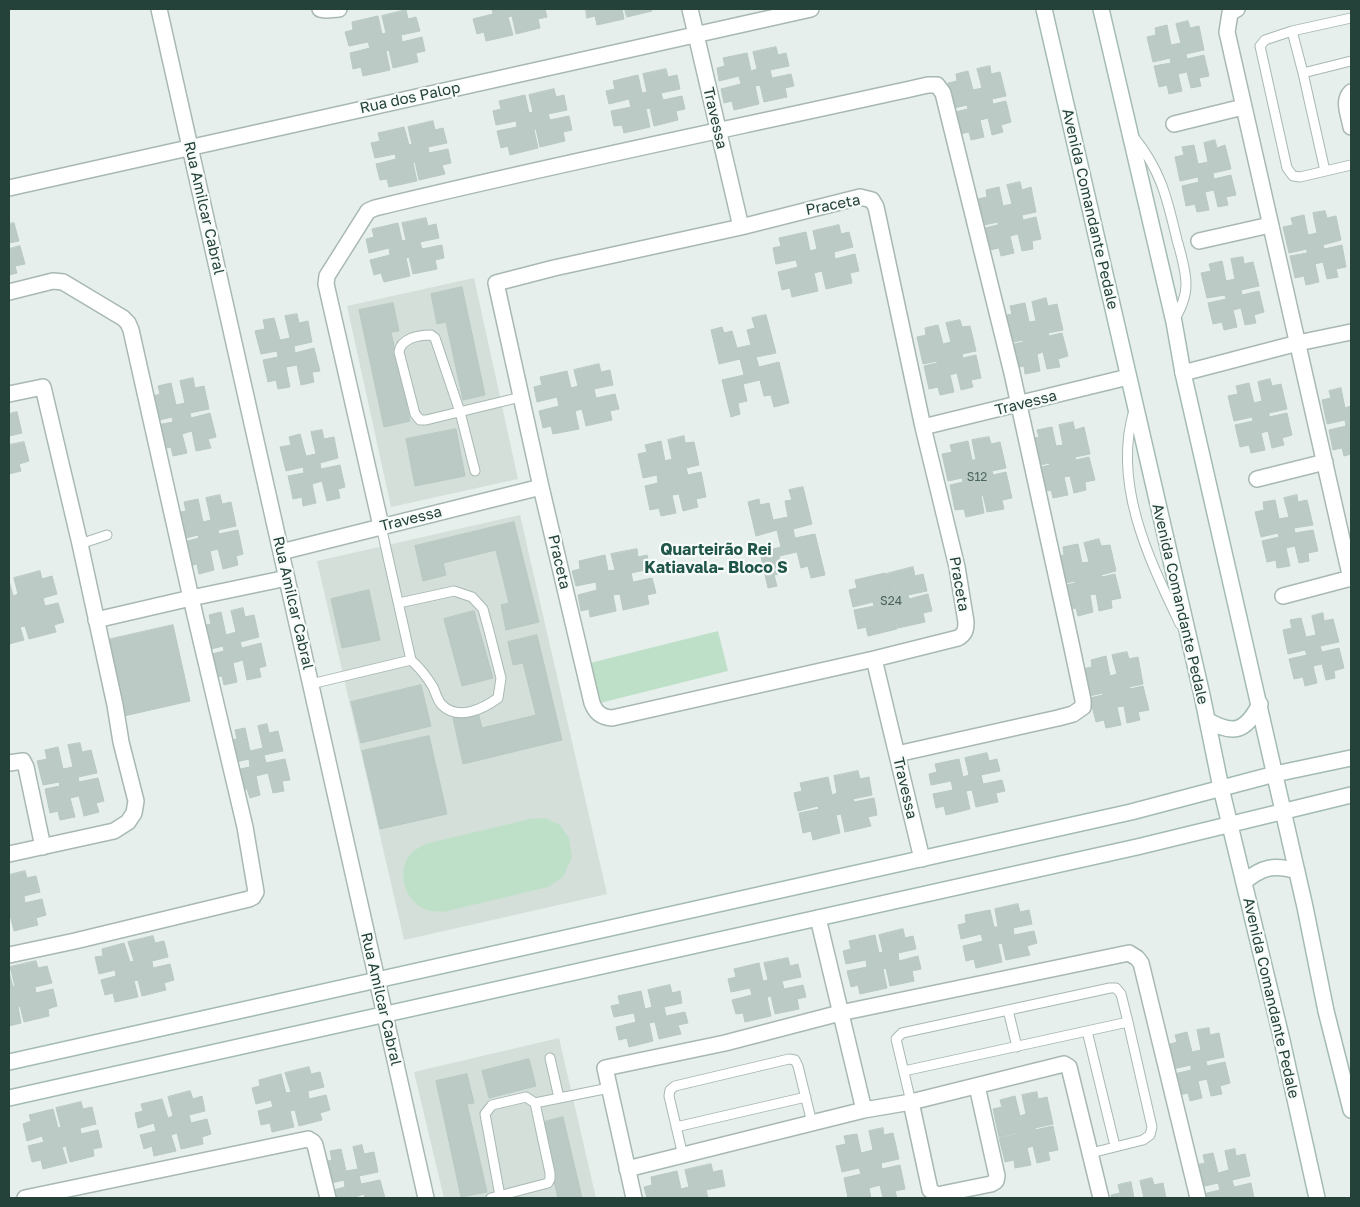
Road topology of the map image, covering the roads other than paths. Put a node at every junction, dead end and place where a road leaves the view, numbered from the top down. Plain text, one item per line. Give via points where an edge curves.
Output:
1 (159, 9) edge
2 (320, 9) edge
3 (339, 9) edge
4 (690, 9) edge
5 (811, 9) edge
6 (1044, 9) edge
7 (1101, 9) edge
8 (1237, 9) edge
9 (1351, 18) edge
10 (1292, 31) junction
11 (696, 35) junction
12 (1351, 61) edge
13 (1303, 72) junction
14 (1351, 92) edge
15 (1244, 107) junction
16 (1174, 124) dead end
17 (1351, 127) edge
18 (718, 129) junction
19 (1131, 134) junction
20 (190, 147) junction
21 (1351, 165) edge
22 (1325, 171) junction
23 (9, 188) edge
24 (1270, 225) junction
25 (741, 227) junction
26 (1199, 241) dead end
27 (9, 292) edge
28 (1174, 322) junction
29 (1351, 332) edge
30 (1298, 343) junction
31 (1183, 373) junction
32 (1128, 377) junction
33 (9, 394) edge
34 (521, 397) junction
35 (1019, 405) junction
36 (1135, 408) junction
37 (460, 412) junction
38 (923, 427) junction
39 (1325, 462) junction
40 (475, 470) dead end
41 (1257, 479) dead end
42 (541, 487) junction
43 (381, 526) junction
44 (107, 535) dead end
45 (80, 544) junction
46 (281, 552) junction
47 (287, 578) junction
48 (1351, 579) edge
49 (1283, 596) dead end
50 (191, 598) junction
51 (399, 604) junction
52 (96, 620) junction
53 (1188, 641) junction
54 (874, 659) junction
55 (411, 660) junction
56 (311, 684) junction
57 (1260, 704) junction
58 (1207, 720) junction
59 (897, 754) junction
60 (1351, 758) edge
61 (9, 763) edge
62 (1275, 774) junction
63 (1221, 788) junction
64 (1351, 794) edge
65 (1282, 812) junction
66 (1230, 824) junction
67 (43, 847) junction
68 (9, 854) edge
69 (922, 858) junction
70 (1297, 871) junction
71 (1244, 882) junction
72 (818, 918) junction
73 (9, 955) edge
74 (377, 980) junction
75 (1008, 1010) junction
76 (840, 1013) junction
77 (385, 1014) junction
78 (1128, 1022) junction
79 (1088, 1031) junction
80 (1017, 1047) junction
81 (550, 1058) dead end
82 (9, 1062) edge
83 (904, 1072) junction
84 (977, 1086) junction
85 (609, 1088) junction
86 (806, 1097) junction
87 (9, 1098) edge
88 (559, 1098) junction
89 (911, 1102) junction
90 (535, 1103) junction
91 (864, 1110) junction
92 (1351, 1110) edge
93 (812, 1123) junction
94 (676, 1127) junction
95 (1115, 1146) junction
96 (1091, 1153) junction
97 (683, 1156) junction
98 (627, 1169) junction
99 (522, 1194) edge
100 (500, 1196) junction
101 (26, 1198) edge
102 (328, 1198) edge
103 (426, 1198) edge
104 (491, 1198) edge
105 (634, 1198) edge
106 (1101, 1198) edge
107 (1198, 1198) edge
108 (1317, 1198) edge

1 - 20 street, Rua Amilcar Cabral
2 - 3 street
4 - 11 street, Travessa
5 - 11 street, Rua dos Palop
6 - 32 street, Avenida Comandante Pedale
7 - 19 street
8 - 15 street via 1230,13 1227,32
9 - 10 lane
10 - 13 lane
10 - 22 lane via 1265,40 1260,46 1288,168 1293,176 1300,177
11 - 18 street, Travessa
11 - 20 street, Rua dos Palop
12 - 13 lane
13 - 22 lane
14 - 17 street via 1346,103
15 - 16 street
15 - 24 street
18 - 25 street, Travessa
18 - 35 street via 937,85 941,89 963,170
18 - 43 street via 486,181 368,212 327,276 326,284
19 - 28 street
19 - 28 lane via 1147,153 1166,193 1184,266 1184,299
20 - 23 street, Rua dos Palop
20 - 46 street, Rua Amilcar Cabral
21 - 22 lane
24 - 26 street
24 - 30 street
25 - 34 street, Praceta via 496,283
25 - 38 street, Praceta via 860,197 872,200
27 - 50 street via 59,281 128,323
28 - 31 street
29 - 30 street
30 - 31 street
30 - 39 street
31 - 57 street
32 - 35 street, Travessa
32 - 36 street, Avenida Comandante Pedale
33 - 45 street via 43,387
34 - 37 lane
34 - 42 street, Praceta
35 - 38 street, Travessa
35 - 59 street via 1071,642 1082,707 1073,714 1058,718
36 - 53 street, Avenida Comandante Pedale
36 - 53 lane via 1129,427 1126,458 1133,506 1147,551
37 - 37 lane via 426,420 420,420 415,414 399,352 403,341 424,335 435,338
37 - 40 lane
38 - 54 street, Praceta via 957,567 966,630 958,638
39 - 41 street
39 - 48 street
42 - 43 street, Travessa
42 - 54 street, Praceta via 592,703 599,715 612,718
43 - 46 street, Travessa
43 - 51 lane
44 - 45 lane
45 - 52 street
46 - 47 street, Rua Amilcar Cabral
47 - 50 street
47 - 56 street, Rua Amilcar Cabral
48 - 49 street
50 - 52 street
50 - 73 street via 245,827 255,895
51 - 55 lane
51 - 55 lane via 454,591 472,596 483,610 501,678 498,698 485,707 466,712 447,710 423,672
52 - 67 street via 136,801 134,814 114,831
53 - 58 street, Avenida Comandante Pedale
54 - 59 street, Travessa
55 - 56 lane
56 - 74 street, Rua Amilcar Cabral
57 - 58 street via 1246,725 1240,727 1225,728
57 - 62 street
58 - 63 street, Avenida Comandante Pedale
59 - 69 street, Travessa
60 - 62 street
61 - 67 street via 23,761 26,767
62 - 63 street
62 - 65 street
63 - 66 street, Avenida Comandante Pedale
63 - 69 street via 1131,812
64 - 65 street
65 - 66 street
65 - 70 street
66 - 71 street, Avenida Comandante Pedale
66 - 72 street
67 - 68 street
69 - 74 street
70 - 71 street via 1277,866 1267,868
70 - 92 street via 1326,1011
71 - 108 street, Avenida Comandante Pedale
72 - 76 street
72 - 77 street
74 - 77 street, Rua Amilcar Cabral
74 - 82 street
75 - 78 lane via 1116,988 1121,994
75 - 80 lane
75 - 83 lane via 902,1033 896,1039
76 - 85 street via 725,1043 605,1068
76 - 91 street
76 - 107 street via 1124,954 1134,955 1141,963
77 - 87 street
77 - 103 street, Rua Amilcar Cabral
78 - 79 lane
78 - 95 lane via 1152,1127 1150,1135 1143,1140
79 - 80 lane
79 - 95 lane
80 - 83 lane
81 - 88 lane
83 - 89 lane
84 - 89 street
84 - 89 street via 997,1176 991,1184 933,1194
84 - 96 street via 1067,1065
85 - 88 lane
85 - 98 street
86 - 93 lane
86 - 94 lane
86 - 94 lane via 798,1066 795,1060 789,1059 675,1086 670,1090 670,1096
88 - 90 lane
89 - 91 street
90 - 99 lane via 550,1179 548,1183
90 - 100 lane via 526,1097 492,1105 485,1114
91 - 93 street
93 - 97 street
94 - 97 lane
95 - 96 lane
96 - 106 street
97 - 98 street
98 - 105 street
99 - 100 lane
100 - 104 lane
101 - 102 street via 308,1139 315,1145

